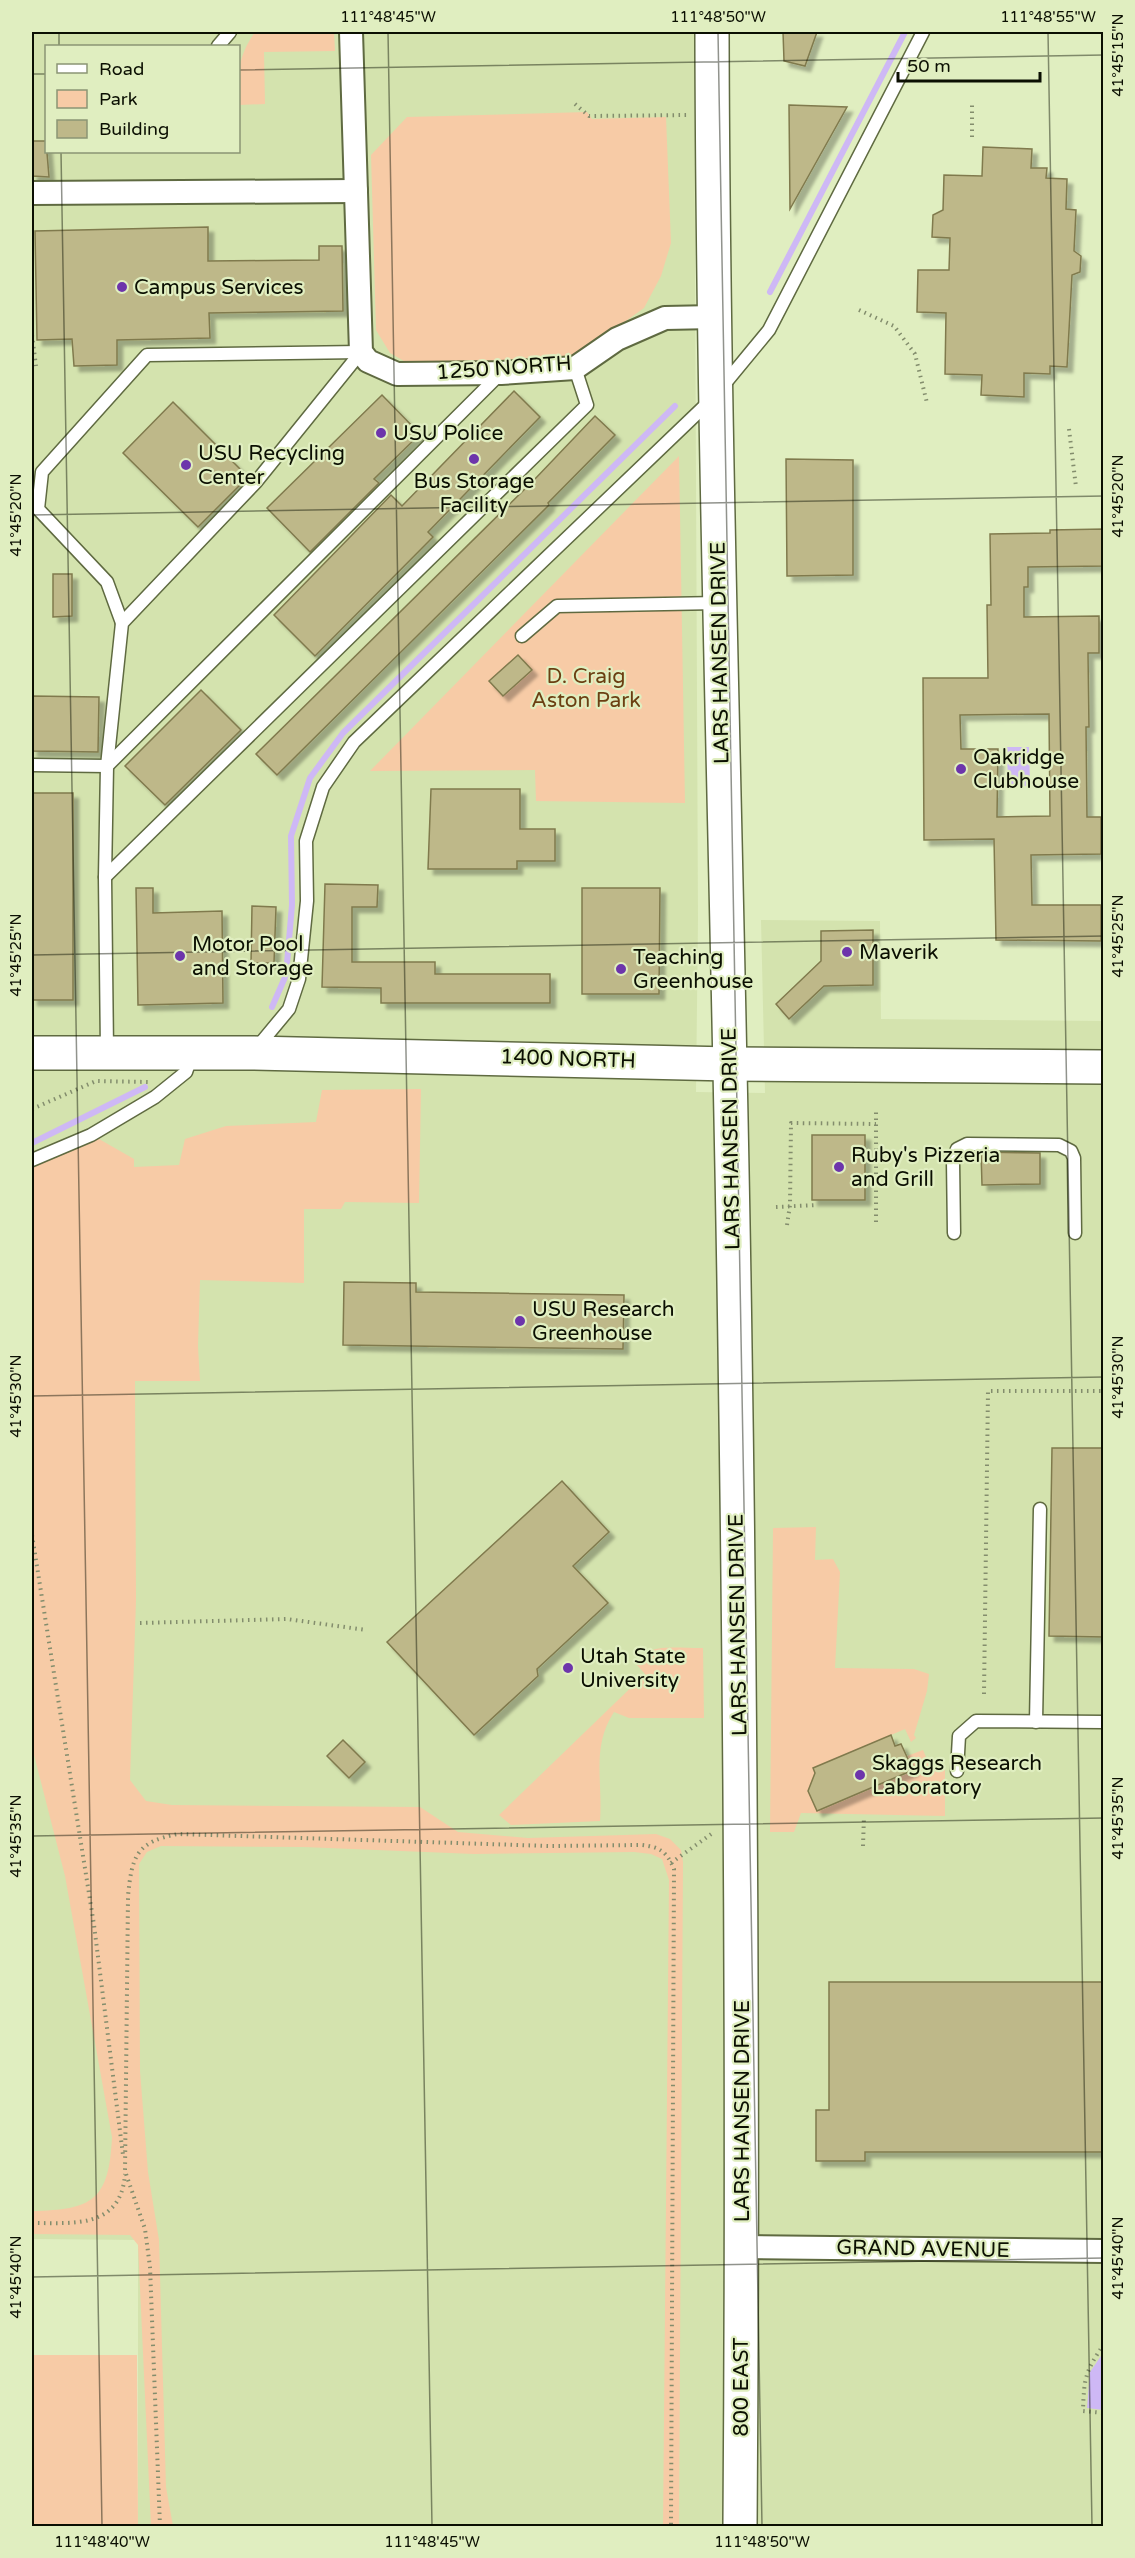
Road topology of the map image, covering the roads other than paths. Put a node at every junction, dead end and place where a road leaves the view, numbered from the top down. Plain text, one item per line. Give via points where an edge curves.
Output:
1 (230, 32) edge
2 (351, 32) edge
3 (712, 32) edge
4 (923, 32) edge
5 (219, 45) edge
6 (356, 190) junction
7 (32, 193) edge
8 (714, 317) junction
9 (361, 352) junction
10 (575, 368) junction
11 (501, 373) junction
12 (715, 396) junction
13 (719, 603) junction
14 (122, 622) junction
15 (522, 636) dead end
16 (32, 765) edge
17 (107, 766) junction
18 (105, 877) junction
19 (32, 1053) edge
20 (108, 1053) junction
21 (192, 1053) junction
22 (253, 1053) junction
23 (730, 1064) junction
24 (1104, 1067) edge
25 (32, 1160) edge
26 (954, 1233) dead end
27 (1075, 1233) dead end
28 (1040, 1509) dead end
29 (1036, 1722) junction
30 (1104, 1722) edge
31 (957, 1771) dead end
32 (742, 2247) junction
33 (1104, 2251) edge
34 (740, 2526) edge

1 - 5 lane
2 - 6 street
3 - 8 main road, LARS HANSEN DRIVE
4 - 12 lane via 770,330
6 - 7 street
6 - 9 street
8 - 10 street, 1250 NORTH via 665,318 617,339
8 - 12 main road, LARS HANSEN DRIVE
9 - 11 street, 1250 NORTH via 368,361 397,374
9 - 14 lane via 256,482
9 - 14 lane via 147,355 42,472 38,509 107,582
10 - 11 street, 1250 NORTH
10 - 18 lane via 587,405
11 - 17 lane
12 - 13 main road, LARS HANSEN DRIVE
12 - 22 lane via 354,742 323,787 306,841 308,901 299,979 289,1009
13 - 15 lane via 557,606
13 - 23 main road, LARS HANSEN DRIVE
14 - 17 lane
16 - 17 lane
17 - 18 lane
18 - 20 lane
19 - 20 main road, 1400 NORTH
20 - 21 main road, 1400 NORTH
21 - 22 main road, 1400 NORTH
21 - 25 lane via 186,1072 155,1097 91,1135
22 - 23 main road, 1400 NORTH
23 - 24 main road, 1400 NORTH
23 - 32 main road, LARS HANSEN DRIVE
26 - 27 lane via 953,1161 957,1149 968,1144 1059,1145 1071,1151
28 - 29 lane
29 - 30 lane
29 - 31 lane via 976,1721 959,1736
32 - 33 street, GRAND AVENUE
32 - 34 main road, 800 EAST

